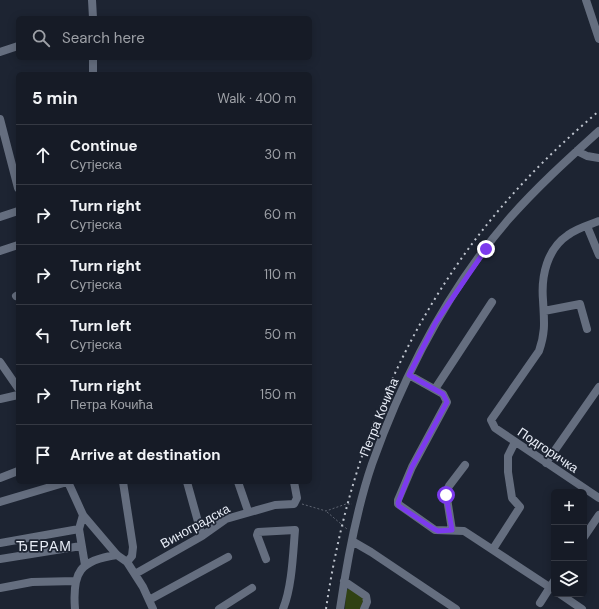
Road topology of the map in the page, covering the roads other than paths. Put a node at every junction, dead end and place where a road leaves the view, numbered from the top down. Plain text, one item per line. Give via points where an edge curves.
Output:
1 (92, 0) edge
2 (588, 0) edge
3 (93, 16) edge
4 (599, 39) edge
5 (16, 47) edge
6 (0, 52) edge
7 (93, 60) edge
8 (93, 72) edge
9 (0, 119) edge
10 (599, 131) edge
11 (577, 151) junction
12 (599, 158) edge
13 (16, 180) edge
14 (16, 212) edge
15 (0, 217) edge
16 (599, 220) edge
17 (587, 226) junction
18 (16, 246) edge
19 (0, 251) edge
20 (599, 255) edge
21 (492, 302) dead end
22 (544, 311) junction
23 (587, 329) dead end
24 (0, 362) edge
25 (409, 375) junction
26 (16, 385) edge
27 (599, 387) edge
28 (435, 389) junction
29 (16, 395) edge
30 (0, 398) edge
31 (515, 442) junction
32 (546, 463) junction
33 (465, 465) dead end
34 (16, 472) edge
35 (0, 478) edge
36 (60, 484) edge
37 (68, 484) edge
38 (122, 484) edge
39 (188, 484) edge
40 (239, 484) edge
41 (294, 484) edge
42 (599, 498) edge
43 (0, 502) edge
44 (248, 511) junction
45 (84, 515) junction
46 (599, 515) edge
47 (79, 529) junction
48 (452, 530) junction
49 (587, 533) edge
50 (202, 536) junction
51 (353, 538) junction
52 (0, 543) edge
53 (82, 546) junction
54 (493, 549) junction
55 (117, 555) junction
56 (228, 557) dead end
57 (0, 559) edge
58 (266, 559) dead end
59 (127, 562) junction
60 (85, 565) junction
61 (135, 574) junction
62 (76, 580) junction
63 (344, 581) junction
64 (551, 585) edge
65 (0, 588) edge
66 (252, 588) dead end
67 (551, 589) edge
68 (564, 597) edge
69 (149, 600) junction
70 (540, 603) dead end
71 (453, 608) edge
72 (74, 609) edge
73 (153, 609) edge
74 (219, 609) edge
75 (283, 609) edge
76 (340, 609) edge
77 (364, 609) edge
78 (582, 609) edge

1 - 3 street
2 - 4 street
5 - 6 street
7 - 8 street
9 - 13 street
10 - 11 street, Петра Кочића
11 - 12 street
11 - 25 street, Петра Кочића via 529,197 486,249 436,322
14 - 15 street
16 - 17 street
17 - 20 street
17 - 22 street via 569,234 559,243 550,258 542,282
18 - 19 street
21 - 28 street
22 - 23 street via 580,304
22 - 31 street, Подгоричка via 545,332 539,351 492,418 493,427
24 - 26 street
25 - 28 street
25 - 51 street, Петра Кочића via 372,465
27 - 32 street
28 - 48 street via 446,397 447,404 432,426 398,503 438,531
29 - 30 street
31 - 32 street, Подгоричка
31 - 54 street via 507,461 510,491 520,508
32 - 42 street, Подгоричка
33 - 48 street via 446,492
34 - 35 street
36 - 43 street
37 - 45 street
38 - 59 street via 133,547 132,556
39 - 50 street
40 - 44 street
41 - 44 street, Виноградска via 296,503 275,504
44 - 50 street, Виноградска via 226,519
45 - 47 street
45 - 55 street
46 - 49 street
47 - 52 street
47 - 53 street
48 - 54 street via 464,531
50 - 61 street, Виноградска
51 - 63 street, Петра Кочића
51 - 71 street
53 - 57 street
53 - 60 street
54 - 64 street
55 - 59 street
55 - 60 street via 96,559
56 - 69 street
58 - 75 street via 258,532 295,530 287,596
59 - 61 street
60 - 62 street
61 - 69 street
62 - 65 street via 32,582
62 - 72 street via 73,593
63 - 76 street, Петра Кочића
63 - 77 street via 366,596 368,602
66 - 74 street
67 - 70 street
68 - 78 street
69 - 73 street

